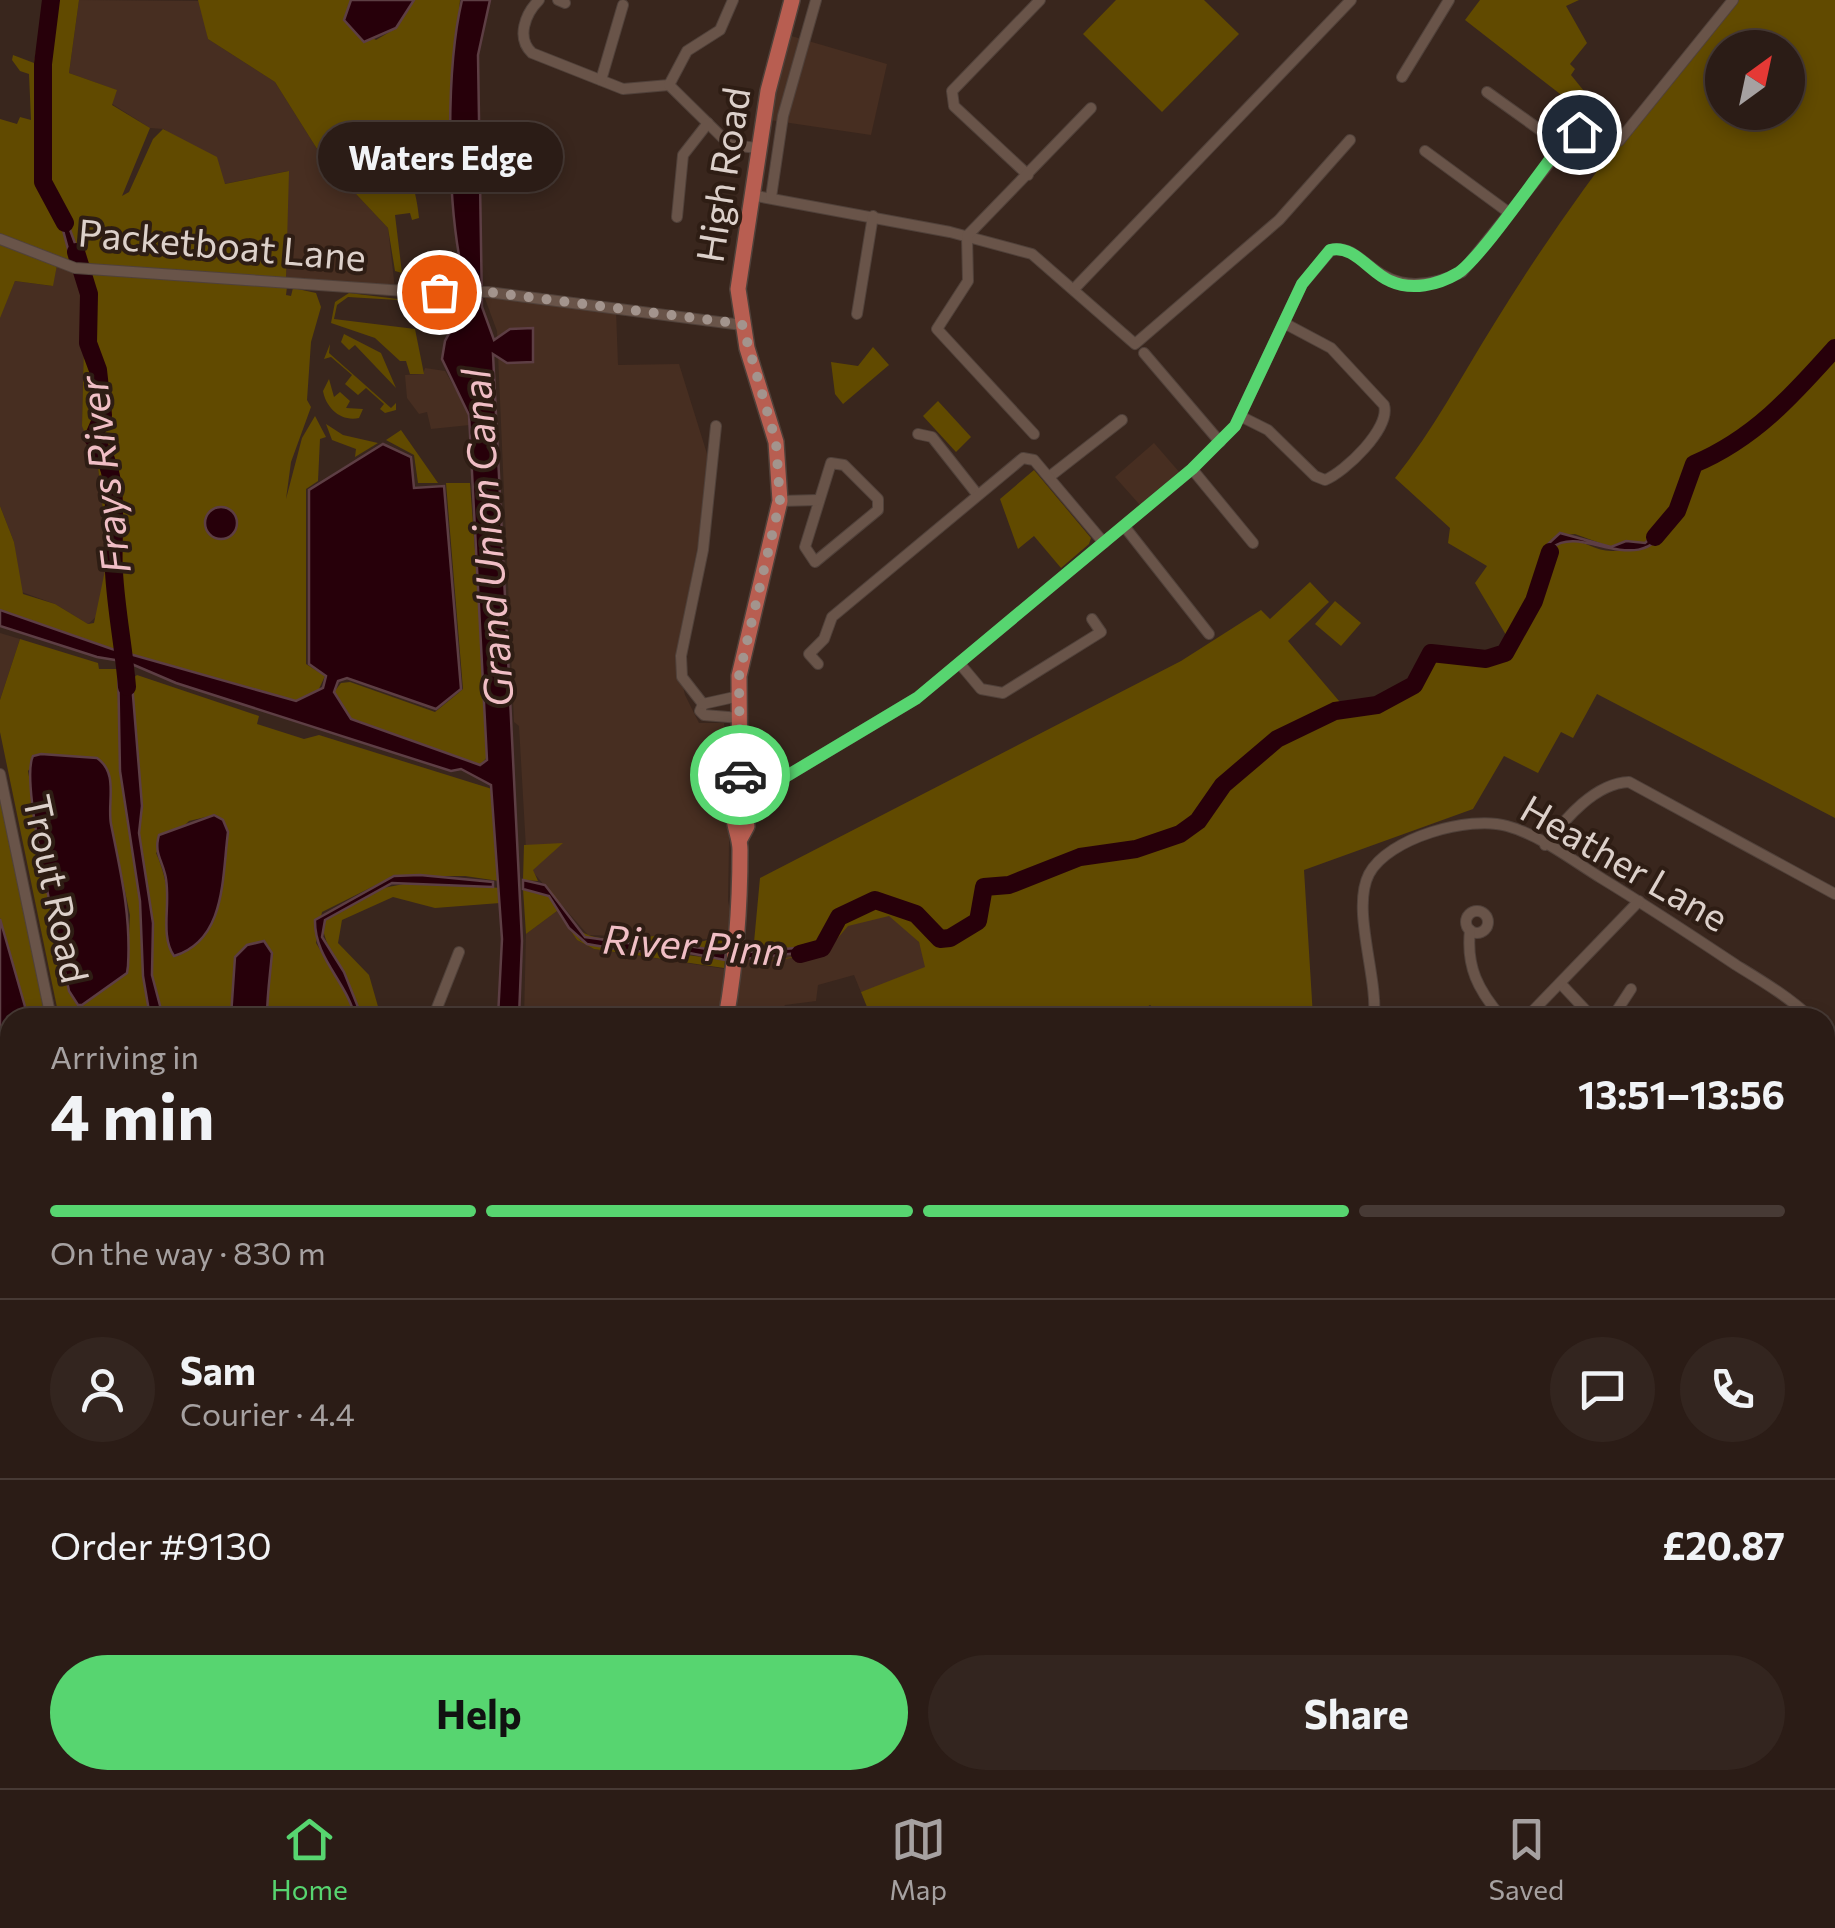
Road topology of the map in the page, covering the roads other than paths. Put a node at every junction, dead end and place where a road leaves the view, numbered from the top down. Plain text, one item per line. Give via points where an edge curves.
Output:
1 (540, 0) edge
2 (733, 0) edge
3 (792, 0) edge
4 (816, 0) edge
5 (1040, 0) edge
6 (1350, 0) edge
7 (1449, 0) edge
8 (1733, 0) edge
9 (623, 5) dead end
10 (1402, 77) dead end
11 (602, 80) junction
12 (668, 85) junction
13 (1487, 92) dead end
14 (1091, 108) dead end
15 (708, 123) junction
16 (1350, 140) dead end
17 (1561, 145) junction
18 (758, 148) junction
19 (1425, 151) dead end
20 (1028, 175) junction
21 (751, 195) junction
22 (771, 197) junction
23 (1508, 212) junction
24 (873, 216) junction
25 (676, 217) dead end
26 (968, 236) junction
27 (0, 239) edge
28 (1074, 290) junction
29 (857, 314) dead end
30 (1284, 323) junction
31 (742, 324) junction
32 (1144, 353) dead end
33 (1240, 416) junction
34 (1122, 420) dead end
35 (716, 426) dead end
36 (918, 434) dead end
37 (1034, 434) dead end
38 (1220, 442) junction
39 (1192, 469) junction
40 (1049, 476) junction
41 (977, 494) junction
42 (818, 500) junction
43 (780, 501) junction
44 (1124, 526) junction
45 (1104, 543) junction
46 (1252, 543) dead end
47 (1092, 619) dead end
48 (1210, 634) dead end
49 (801, 644) dead end
50 (810, 654) junction
51 (818, 664) dead end
52 (960, 664) junction
53 (739, 696) junction
54 (703, 704) junction
55 (740, 718) junction
56 (0, 774) edge
57 (740, 792) junction
58 (1545, 844) junction
59 (1835, 894) edge
60 (1639, 901) junction
61 (1470, 930) dead end
62 (459, 952) dead end
63 (1561, 984) junction
64 (1631, 990) dead end
65 (49, 1008) edge
66 (437, 1008) edge
67 (727, 1008) edge
68 (1373, 1008) edge
69 (1493, 1008) edge
70 (1536, 1008) edge
71 (1583, 1008) edge
72 (1619, 1008) edge
73 (1797, 1008) edge

1 - 11 street via 523,33 524,46
2 - 12 street via 720,30 687,52
3 - 18 main road, High Road
4 - 22 street, High Road via 783,116
5 - 20 street via 952,91 954,106
6 - 28 street
7 - 10 street
8 - 17 street via 1619,141 1582,132
9 - 11 street
11 - 12 street via 623,89
12 - 15 street
13 - 17 street
14 - 20 street
15 - 18 street via 730,145
15 - 25 street via 683,155
16 - 28 street via 1278,220 1135,344
17 - 23 street
18 - 21 main road, High Road
19 - 23 street
20 - 26 street
21 - 22 street
21 - 31 main road, High Road via 738,289
22 - 24 street
23 - 30 street via 1462,272 1436,284 1391,282 1350,251 1330,250 1302,284
24 - 26 street
24 - 29 street
26 - 28 street via 1032,254
26 - 37 street via 968,282 937,330
27 - 31 street, Packetboat Lane via 80,268 488,292
30 - 33 street
30 - 33 street via 1331,348 1384,405 1383,424 1325,480 1268,430
31 - 43 main road, High Road via 776,442
32 - 38 street
33 - 38 street
34 - 40 street
35 - 54 street via 703,550 681,656 682,678
36 - 41 street via 932,437
38 - 39 street
39 - 44 street
39 - 46 street
40 - 41 street via 1025,458
40 - 45 street
41 - 50 street via 832,618
42 - 42 street via 826,469 837,463 879,504 816,562 805,548
42 - 43 street
43 - 53 main road, High Road via 749,624
44 - 45 street
44 - 48 street
45 - 52 street
47 - 52 street via 1104,638 1004,693 987,693
49 - 50 street
50 - 51 street
52 - 57 street via 907,705 775,783
53 - 54 street
53 - 55 main road, High Road
54 - 55 street via 704,715
55 - 57 main road, High Road
56 - 65 street, Trout Road
57 - 67 main road, High Road via 747,831 740,839
58 - 59 street via 1595,793 1629,782
58 - 60 street, Heather Lane
58 - 68 street, Heather Lane via 1502,824 1471,822 1436,830 1377,864 1362,901
60 - 63 street
60 - 73 street, Heather Lane
61 - 69 street via 1470,966
62 - 66 street
63 - 70 street
63 - 71 street
64 - 72 street

